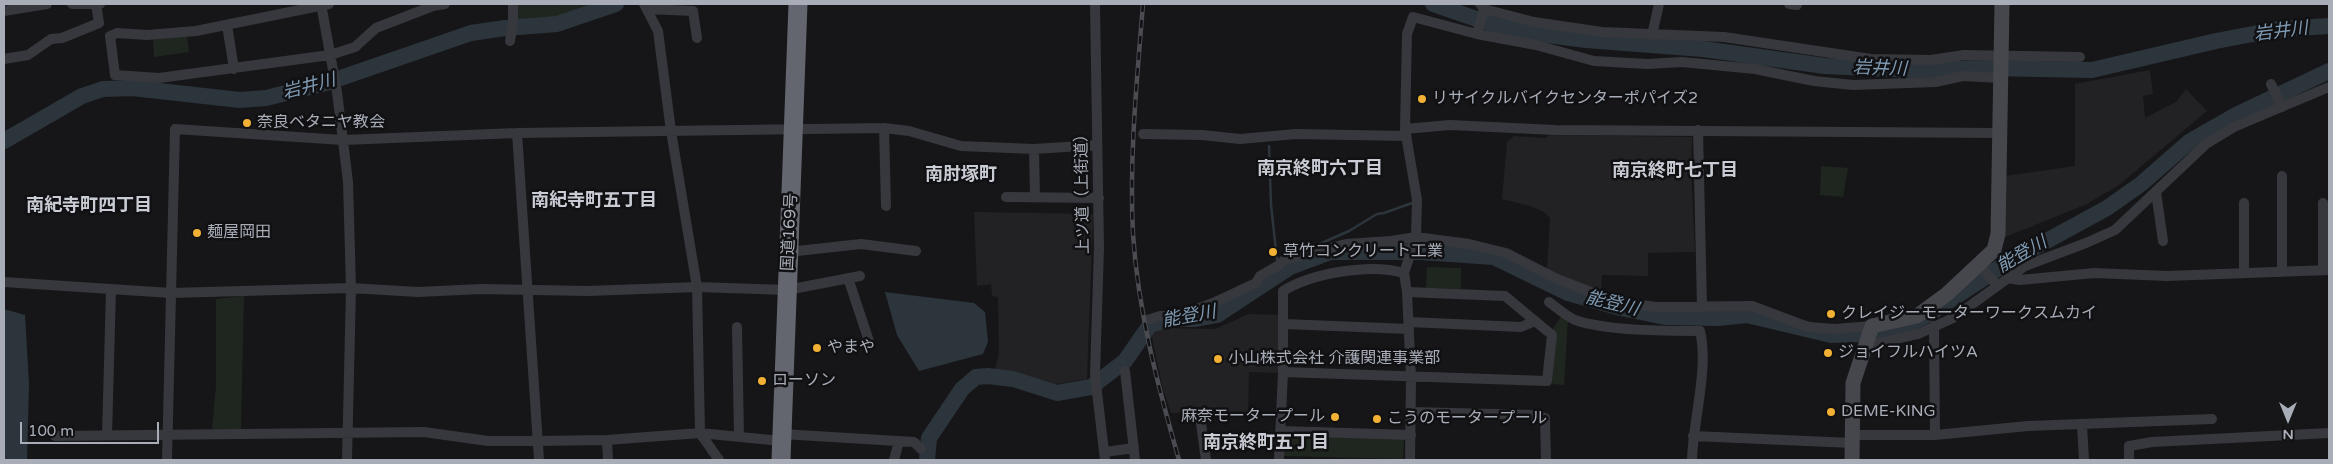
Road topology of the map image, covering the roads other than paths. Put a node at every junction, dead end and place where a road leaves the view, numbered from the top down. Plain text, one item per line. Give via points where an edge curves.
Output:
1 (47, 4) edge
2 (72, 4) edge
3 (98, 4) edge
4 (445, 4) edge
5 (513, 4) edge
6 (798, 4) edge
7 (1095, 4) edge
8 (1659, 4) edge
9 (2002, 4) edge
10 (324, 5) edge
11 (645, 6) edge
12 (1482, 9) edge
13 (4, 12) edge
14 (227, 25) junction
15 (1477, 32) junction
16 (1652, 35) junction
17 (697, 38) dead end
18 (510, 41) dead end
19 (330, 55) junction
20 (2001, 56) junction
21 (2080, 57) dead end
22 (4, 58) edge
23 (234, 69) junction
24 (2001, 77) junction
25 (2272, 86) dead end
26 (2329, 87) edge
27 (2281, 106) junction
28 (795, 128) junction
29 (884, 128) junction
30 (1698, 130) junction
31 (671, 131) junction
32 (1405, 132) junction
33 (517, 133) junction
34 (2000, 133) junction
35 (1143, 134) dead end
36 (343, 140) junction
37 (1097, 145) junction
38 (1034, 149) junction
39 (2282, 176) dead end
40 (2156, 192) junction
41 (1006, 197) dead end
42 (1035, 197) junction
43 (1098, 198) junction
44 (2244, 203) dead end
45 (886, 206) dead end
46 (2325, 208) edge
47 (1415, 240) junction
48 (2163, 241) dead end
49 (916, 251) dead end
50 (788, 252) junction
51 (1980, 265) junction
52 (1406, 269) junction
53 (2326, 270) edge
54 (2282, 271) junction
55 (2244, 272) junction
56 (860, 276) dead end
57 (848, 278) junction
58 (2007, 278) junction
59 (4, 282) edge
60 (1997, 284) junction
61 (697, 287) junction
62 (351, 288) junction
63 (111, 290) junction
64 (527, 290) junction
65 (787, 290) junction
66 (1407, 292) junction
67 (171, 293) junction
68 (1549, 302) dead end
69 (1702, 307) junction
70 (1147, 320) dead end
71 (1535, 320) junction
72 (1284, 324) junction
73 (1409, 325) junction
74 (1934, 326) junction
75 (737, 327) dead end
76 (1870, 336) junction
77 (869, 341) dead end
78 (1124, 371) dead end
79 (1284, 372) junction
80 (1411, 377) junction
81 (1411, 412) junction
82 (1200, 416) dead end
83 (2212, 419) dead end
84 (2082, 425) junction
85 (1281, 431) junction
86 (700, 432) junction
87 (2329, 433) edge
88 (348, 434) junction
89 (107, 435) junction
90 (167, 435) junction
91 (1935, 435) junction
92 (55, 436) dead end
93 (739, 436) junction
94 (1411, 436) junction
95 (1693, 436) junction
96 (782, 438) junction
97 (1852, 439) junction
98 (607, 440) junction
99 (898, 440) junction
100 (537, 441) junction
101 (1134, 448) junction
102 (921, 449) dead end
103 (1105, 456) edge
104 (167, 460) edge
105 (347, 460) edge
106 (538, 460) edge
107 (608, 460) edge
108 (718, 460) edge
109 (781, 460) edge
110 (894, 460) edge
111 (1135, 460) edge
112 (1206, 460) edge
113 (1279, 460) edge
114 (1410, 460) edge
115 (1546, 460) edge
116 (1692, 460) edge
117 (1852, 460) edge
118 (2084, 460) edge
119 (2129, 460) edge

1 - 13 street
2 - 3 street
3 - 22 street via 99,23 52,39 28,54
4 - 19 street via 376,28 355,47
5 - 18 street
6 - 28 highway, 国道169号
7 - 37 street, 上ツ道（上街道）
8 - 16 street
9 - 20 street
10 - 14 street
10 - 19 street
11 - 17 street via 693,11
11 - 31 street via 658,31
12 - 15 street
12 - 16 street via 1534,22
14 - 23 street
14 - 23 street via 170,33 117,33 110,36 115,75 160,78
15 - 24 street via 1594,61 1682,62 1755,69 1853,85 1935,82 1963,76
15 - 32 street via 1414,17 1407,34
16 - 20 street via 1724,37 1871,59 1924,60 1964,54
19 - 23 street
19 - 36 street
20 - 21 street
20 - 24 street
24 - 34 street
25 - 27 street
26 - 27 street
27 - 40 street via 2234,127 2206,144
28 - 29 street
28 - 31 street
28 - 50 highway, 国道169号
29 - 38 street via 909,131 961,146
29 - 45 street
30 - 32 street via 1548,130 1450,125
30 - 34 street
30 - 69 street
31 - 33 street
31 - 61 street
32 - 35 street via 1296,134 1240,139
32 - 47 street via 1417,200
33 - 36 street
33 - 64 street
34 - 51 street via 1998,234 1994,250
36 - 62 street via 348,182
36 - 67 street via 175,129
37 - 38 street
37 - 43 street, 上ツ道（上街道）
38 - 42 street
39 - 54 street
40 - 48 street
40 - 58 street via 2115,230 2025,266
41 - 42 street
42 - 43 street
43 - 103 street, 上ツ道（上街道） via 1096,384
44 - 55 street
46 - 53 street
47 - 52 street
47 - 69 street via 1469,244 1506,253 1558,279 1614,301 1656,307
47 - 70 street via 1346,244 1284,260 1256,282 1213,303 1177,316
49 - 50 street via 861,244
50 - 65 highway, 国道169号
51 - 60 street
51 - 76 street via 1917,316
52 - 66 street
52 - 72 street via 1317,276 1296,283 1283,291
53 - 54 street
54 - 55 street
55 - 58 street via 2167,276 2094,273 2020,280
56 - 57 street
57 - 65 street
57 - 77 street
58 - 60 street
59 - 63 street
60 - 74 street via 1953,318
61 - 64 street
61 - 65 street
61 - 86 street
62 - 64 street via 404,292
62 - 67 street
62 - 88 street
63 - 67 street
63 - 89 street
64 - 100 street
65 - 96 highway, 国道169号
66 - 71 street via 1505,296
66 - 73 street
67 - 90 street
68 - 95 street via 1574,319 1600,324 1646,330 1700,331 1701,383
69 - 76 street via 1752,306 1795,323
71 - 73 street via 1522,326
71 - 80 street via 1552,335 1547,380
72 - 73 street
72 - 79 street
73 - 80 street
74 - 76 street via 1918,334
74 - 91 street
75 - 93 street
76 - 97 street via 1853,383
78 - 101 street
79 - 80 street
79 - 85 street
80 - 81 street
81 - 94 street
81 - 115 street via 1535,415 1545,418
82 - 112 street
83 - 84 street
84 - 91 street via 2028,426
84 - 118 street
85 - 94 street
85 - 113 street
86 - 93 street
86 - 98 street
86 - 108 street
87 - 119 street via 2152,442 2129,446
88 - 90 street
88 - 100 street via 424,432 488,441
88 - 105 street
89 - 90 street
89 - 92 street
90 - 104 street
91 - 97 street
93 - 96 street
94 - 114 street
95 - 97 street
95 - 116 street
96 - 99 street
96 - 109 highway, 国道169号
97 - 117 street
98 - 100 street
98 - 107 street
99 - 102 street via 914,442
99 - 110 street
100 - 106 street
101 - 103 street
101 - 111 street

